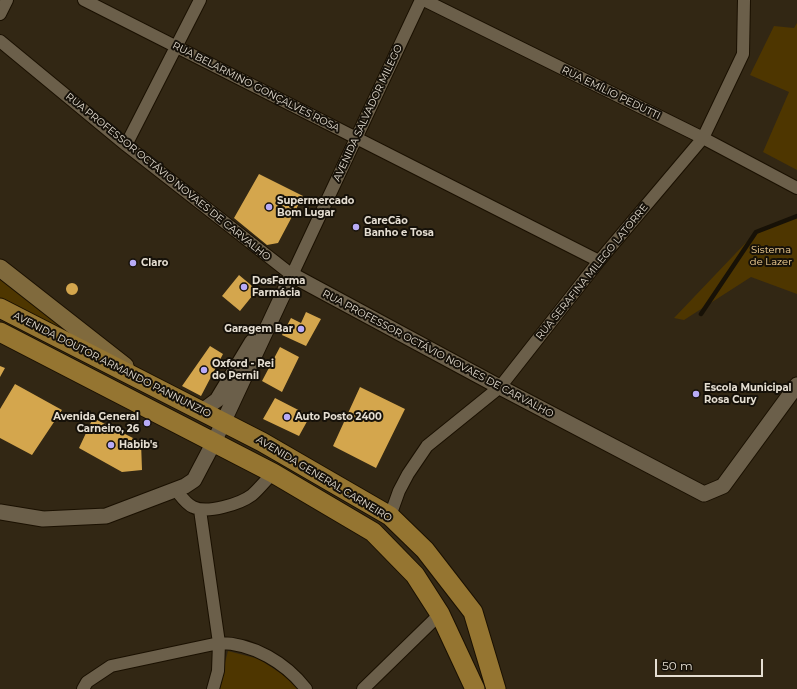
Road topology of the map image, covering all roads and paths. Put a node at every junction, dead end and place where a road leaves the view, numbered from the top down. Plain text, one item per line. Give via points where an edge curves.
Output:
1 (7, 0) edge
2 (84, 0) edge
3 (200, 0) edge
4 (423, 0) edge
5 (744, 0) edge
6 (0, 14) edge
7 (0, 41) edge
8 (176, 47) junction
9 (356, 138) junction
10 (703, 138) junction
11 (126, 145) junction
12 (797, 188) edge
13 (599, 261) junction
14 (0, 268) edge
15 (292, 276) junction
16 (0, 308) edge
17 (0, 332) edge
18 (143, 380) junction
19 (797, 385) edge
20 (500, 387) junction
21 (202, 411) junction
22 (224, 423) junction
23 (214, 442) junction
24 (273, 473) junction
25 (176, 490) junction
26 (200, 510) junction
27 (0, 512) edge
28 (390, 516) junction
29 (440, 614) junction
30 (219, 643) junction
31 (83, 689) edge
32 (213, 689) edge
33 (306, 689) edge
34 (363, 689) edge
35 (475, 689) edge
36 (496, 689) edge

1 - 6 street
2 - 8 street, RUA BELARMINO GONÇALVES ROSA
3 - 8 street
4 - 9 street, AVENIDA SALVADOR MILEGO
4 - 10 street, RUA EMÍLIO PEDUTTI
5 - 10 street, RUA SERAFINA MILEGO LATORRE via 743,54
7 - 11 street, RUA PROFESSOR OCTÁVIO NOVAES DE CARVALHO
8 - 9 street, RUA BELARMINO GONÇALVES ROSA
8 - 11 street
9 - 13 street, RUA BELARMINO GONÇALVES ROSA
9 - 15 street, AVENIDA SALVADOR MILEGO
10 - 12 street, RUA EMÍLIO PEDUTTI
10 - 13 street, RUA SERAFINA MILEGO LATORRE
11 - 15 street, RUA PROFESSOR OCTÁVIO NOVAES DE CARVALHO
13 - 20 street, RUA SERAFINA MILEGO LATORRE
14 - 18 main road
15 - 20 street, RUA PROFESSOR OCTÁVIO NOVAES DE CARVALHO
15 - 21 street via 217,400
15 - 22 street, AVENIDA SALVADOR MILEGO
16 - 18 main road, AVENIDA DOUTOR ARMANDO PANNUNZIO
17 - 23 main road
18 - 21 main road, AVENIDA DOUTOR ARMANDO PANNUNZIO
19 - 20 street, RUA PROFESSOR OCTÁVIO NOVAES DE CARVALHO via 723,486 704,494
20 - 28 street, RUA SERAFINA MILEGO LATORRE via 427,446 399,491
21 - 22 main road, AVENIDA DOUTOR ARMANDO PANNUNZIO
22 - 23 street, AVENIDA SALVADOR MILEGO
22 - 28 main road, AVENIDA GENERAL CARNEIRO
23 - 24 main road, AVENIDA GENERAL CARNEIRO
23 - 25 street, AVENIDA SALVADOR MILEGO via 194,480
24 - 26 street via 252,495 239,502 220,508
24 - 29 main road, AVENIDA GENERAL CARNEIRO via 373,532 415,575
25 - 26 street via 192,507
25 - 27 street, AVENIDA SALVADOR MILEGO via 106,516 43,519
26 - 30 street
28 - 36 main road, AVENIDA GENERAL CARNEIRO via 425,550 473,612
29 - 34 street
29 - 35 main road, AVENIDA GENERAL CARNEIRO
30 - 31 street via 111,666 87,682
30 - 32 street via 218,670
30 - 33 street via 232,643 264,653 296,677

